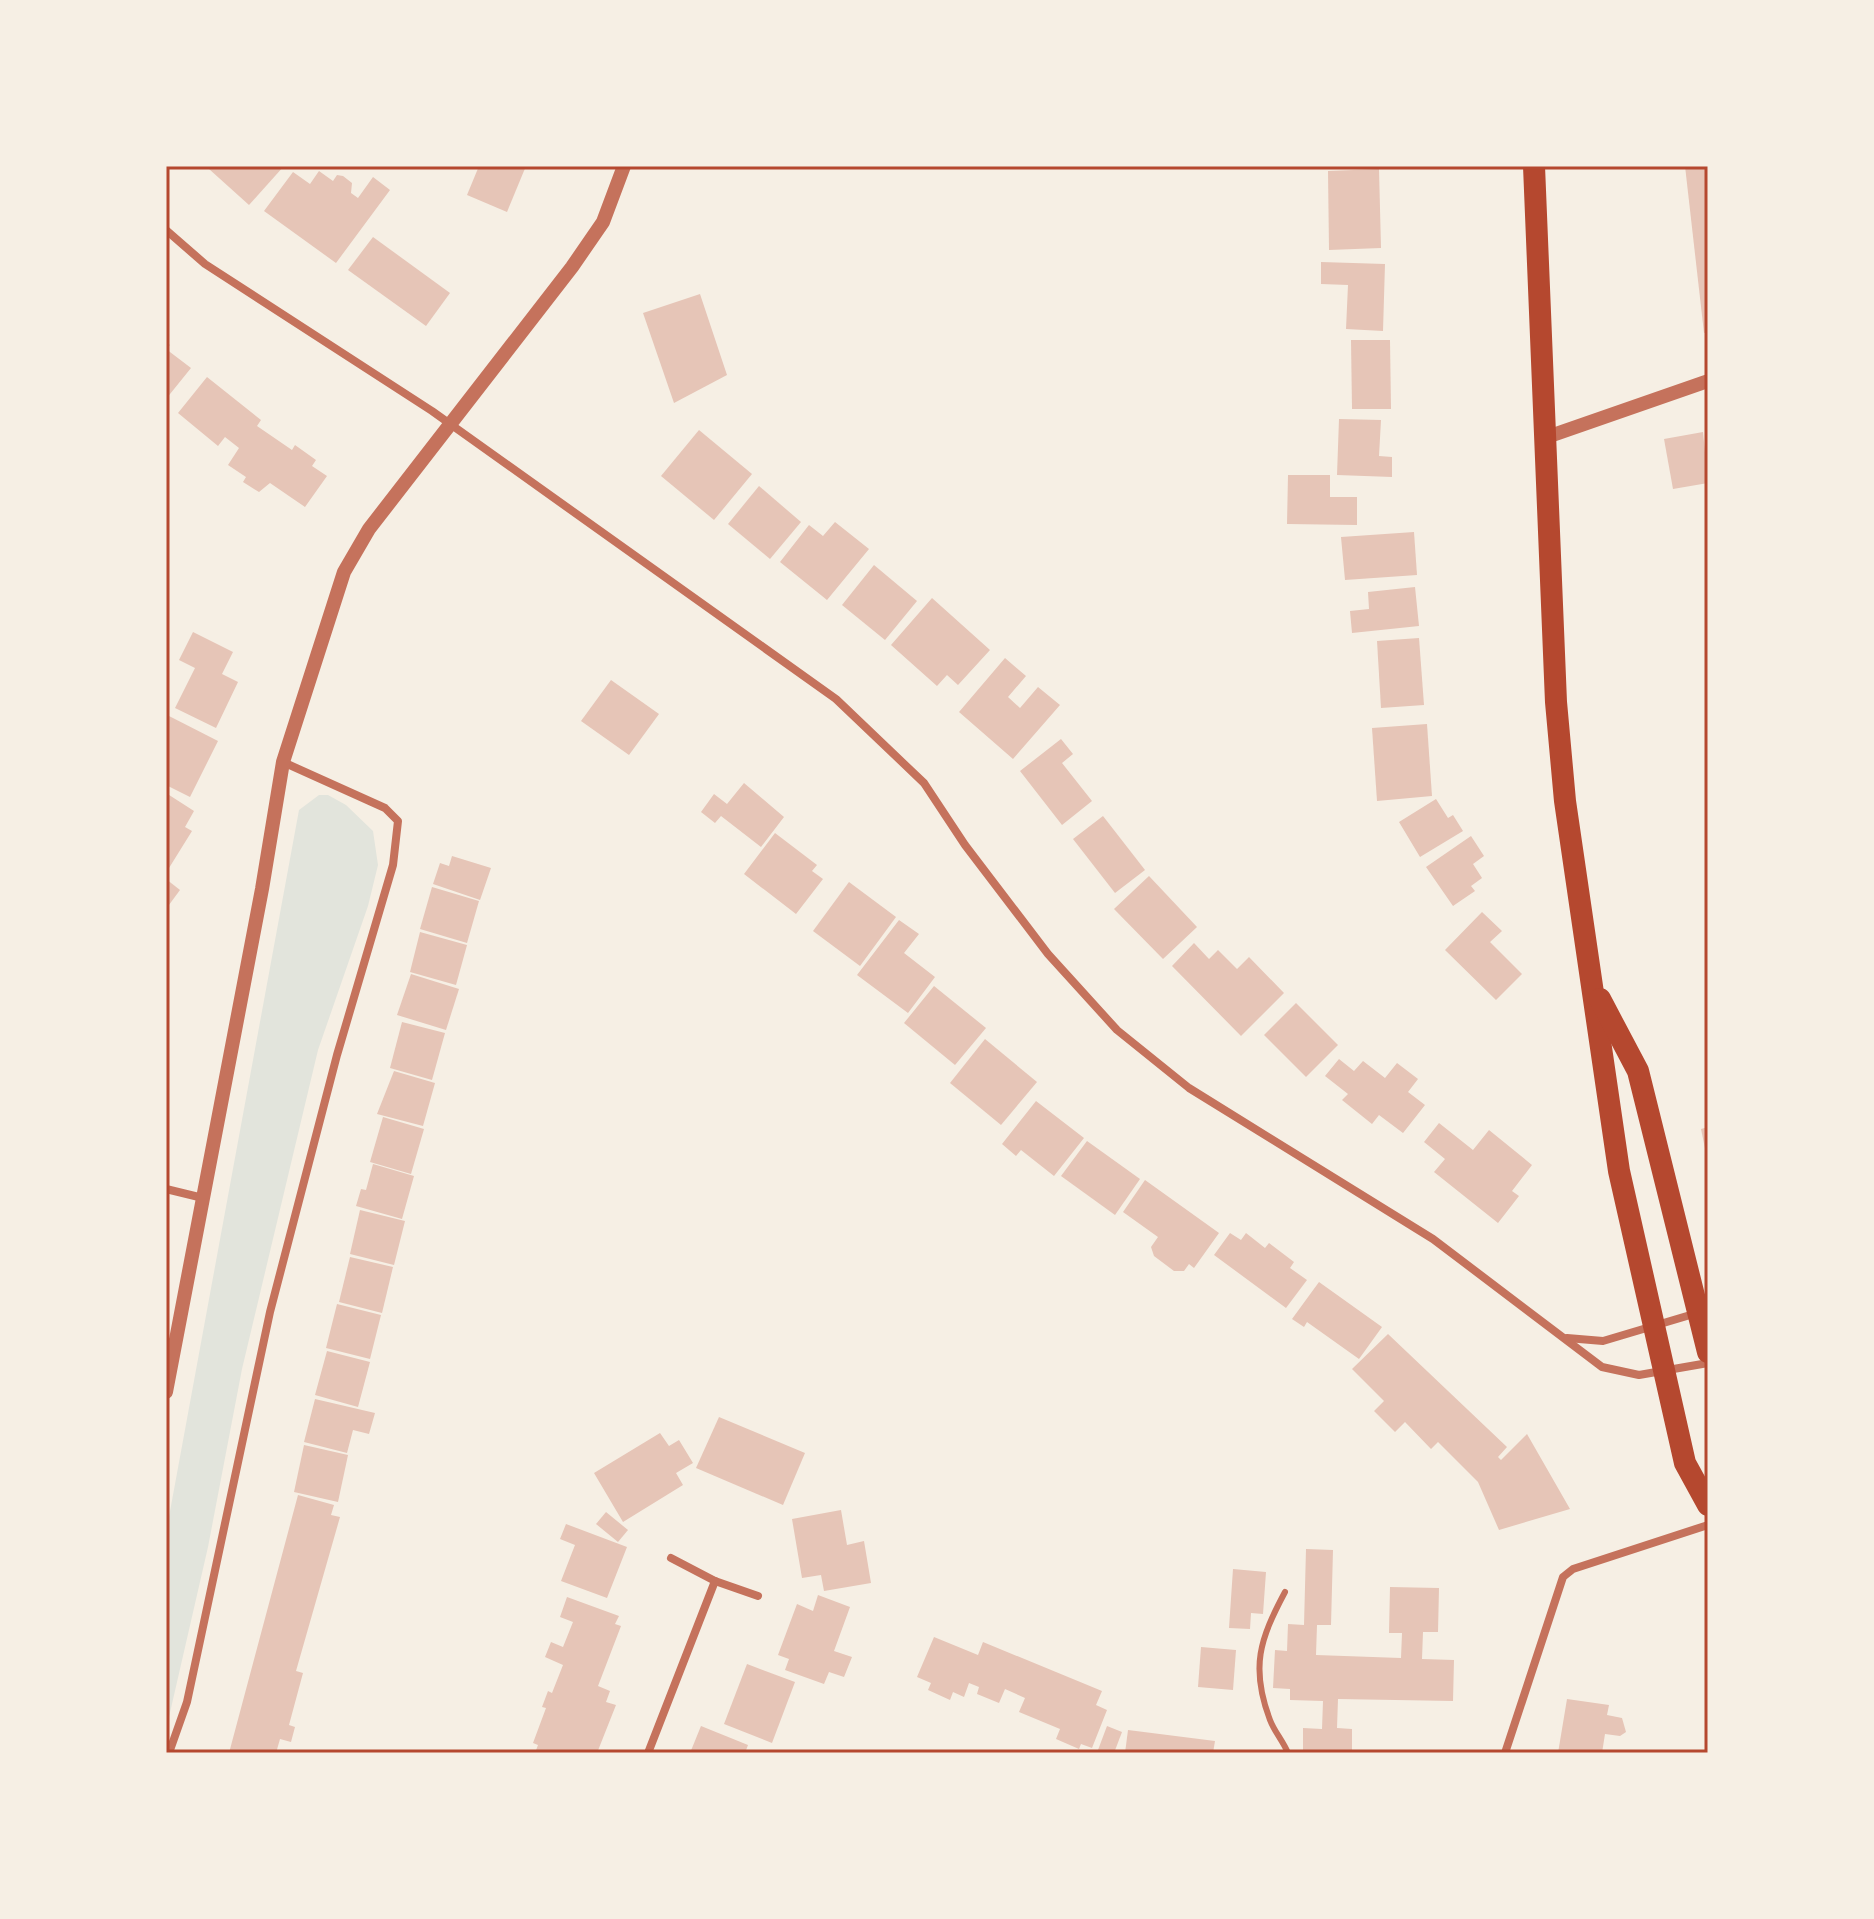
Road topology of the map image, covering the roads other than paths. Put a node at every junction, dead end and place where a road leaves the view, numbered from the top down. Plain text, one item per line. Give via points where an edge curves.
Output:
1 (624, 166) edge
2 (1534, 166) edge
3 (166, 230) edge
4 (1708, 381) edge
5 (450, 426) junction
6 (1547, 437) junction
7 (283, 762) junction
8 (1591, 982) junction
9 (166, 1189) edge
10 (203, 1198) junction
11 (1703, 1311) edge
12 (1654, 1324) junction
13 (1566, 1338) junction
14 (1708, 1352) edge
15 (1708, 1363) edge
16 (1663, 1373) junction
17 (166, 1392) edge
18 (1708, 1505) edge
19 (1708, 1525) edge
20 (671, 1558) dead end
21 (715, 1581) junction
22 (1285, 1592) dead end
23 (758, 1596) dead end
24 (169, 1753) edge
25 (648, 1753) edge
26 (1288, 1753) edge
27 (1505, 1753) edge

1 - 5 street via 603,222
2 - 6 highway
3 - 5 street via 205,264
4 - 6 street
5 - 7 street via 369,529 344,572
5 - 13 street via 836,699 924,783 1048,954 1117,1030 1189,1088 1433,1239
6 - 8 highway via 1556,702
7 - 10 street
7 - 24 street via 385,808 398,821 398,832 270,1312 187,1702
8 - 11 highway via 1638,1071
8 - 12 highway via 1619,1171
9 - 10 street
10 - 17 street
11 - 12 street
11 - 14 highway
12 - 13 street via 1603,1341
12 - 16 highway
13 - 16 street via 1618,1373
15 - 16 street
16 - 18 highway via 1685,1463
19 - 27 street via 1573,1569 1563,1577
20 - 21 street
21 - 23 street
21 - 25 street
22 - 26 lane via 1264,1632 1258,1661 1271,1724

